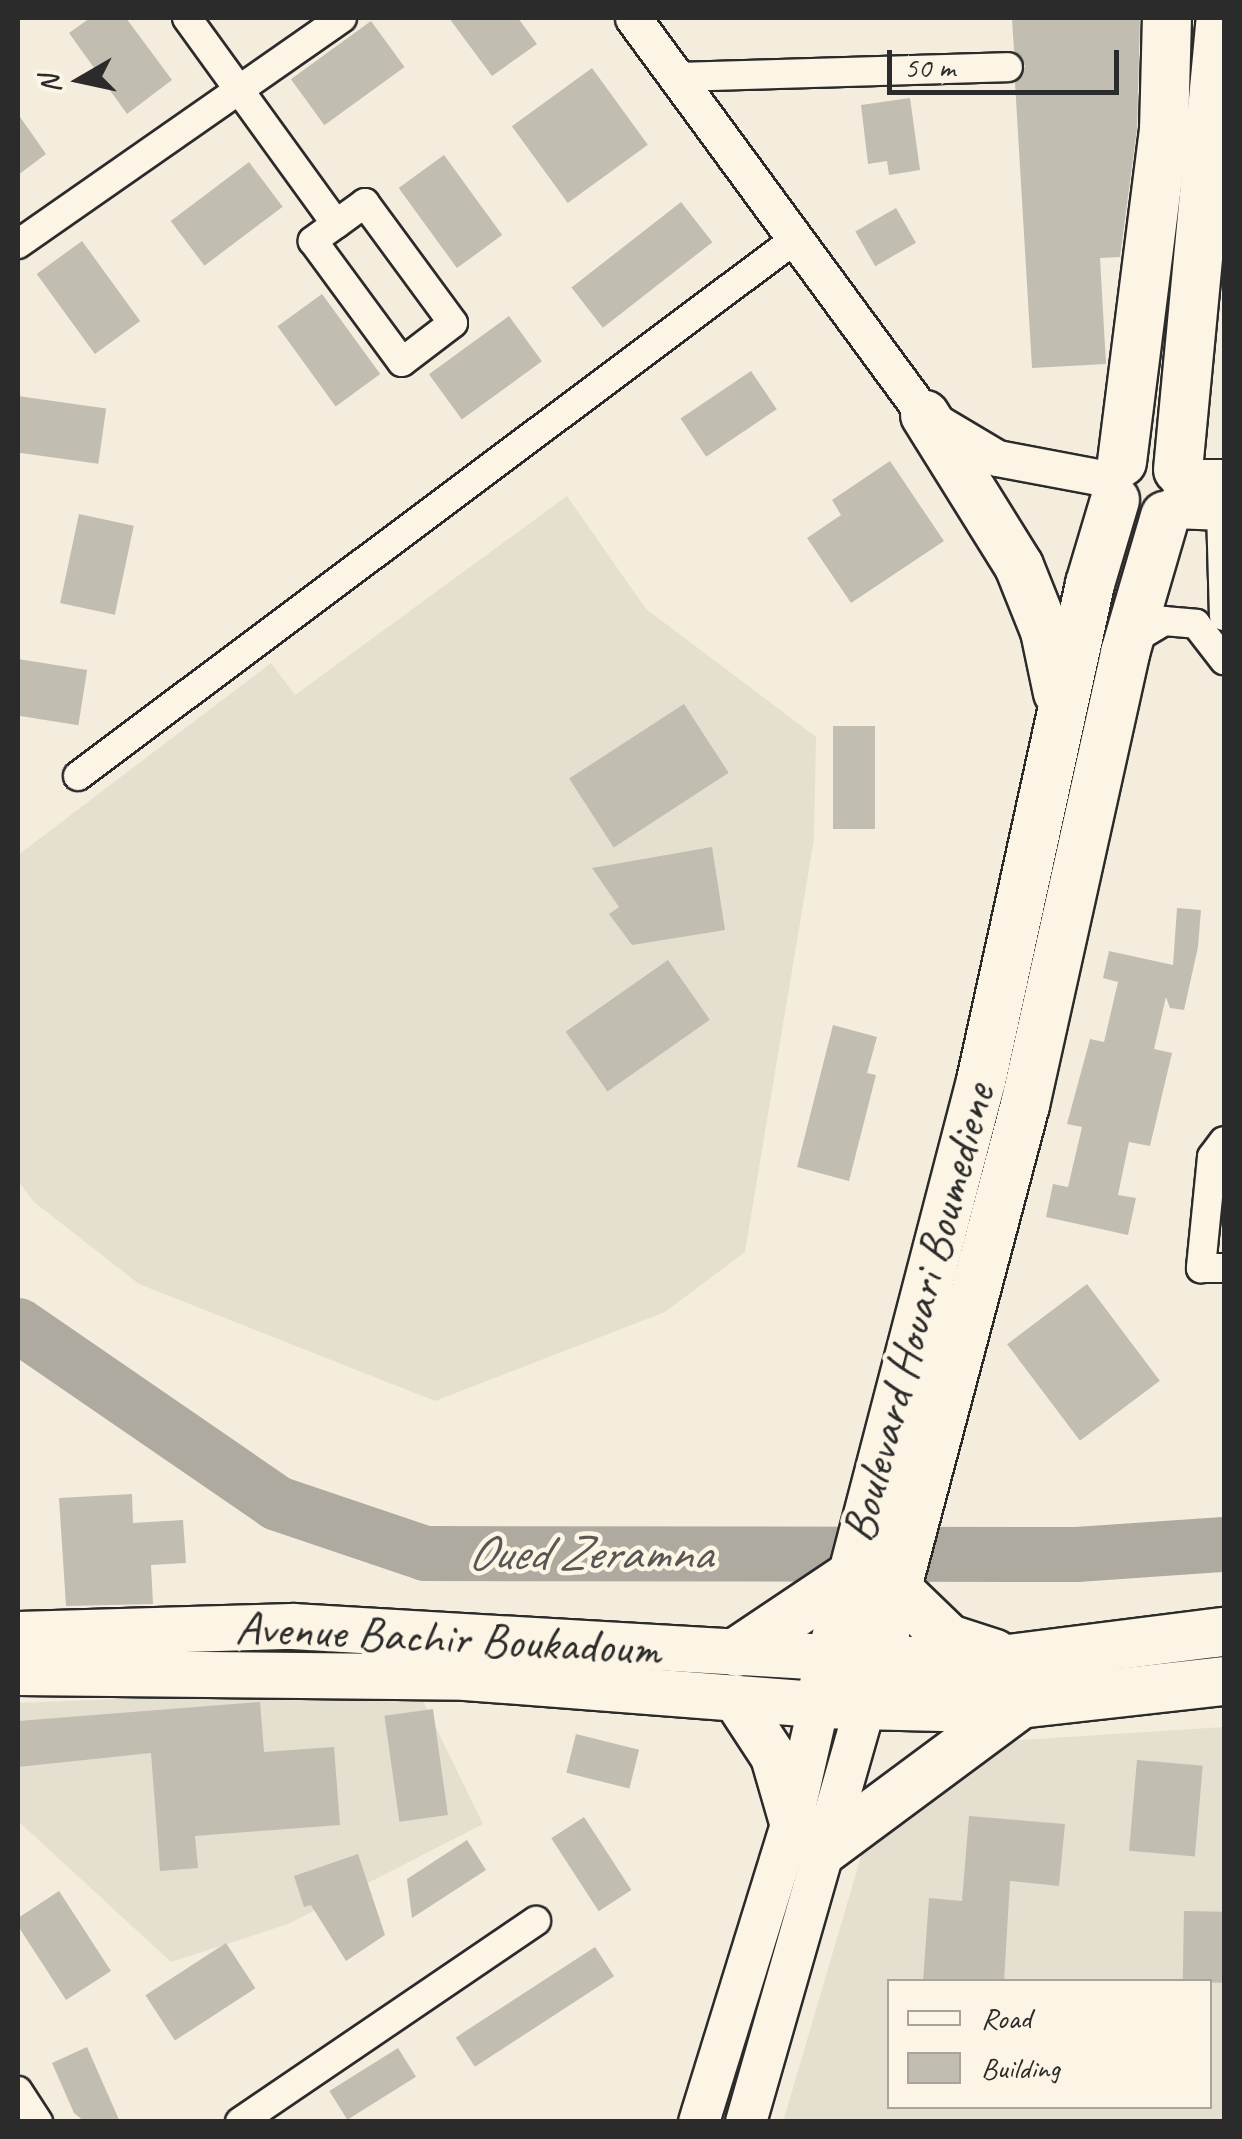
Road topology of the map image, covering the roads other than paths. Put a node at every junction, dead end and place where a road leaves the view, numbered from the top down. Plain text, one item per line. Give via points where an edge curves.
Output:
1 (187, 18) edge
2 (342, 18) edge
3 (633, 18) edge
4 (1168, 18) edge
5 (1221, 18) edge
6 (1008, 67) dead end
7 (675, 77) junction
8 (237, 90) junction
9 (336, 224) junction
10 (794, 240) junction
11 (18, 244) edge
12 (925, 415) junction
13 (1117, 481) junction
14 (1197, 494) edge
15 (1224, 616) edge
16 (1129, 642) junction
17 (1224, 660) edge
18 (1061, 721) junction
19 (78, 776) dead end
20 (1224, 1141) edge
21 (1224, 1268) edge
22 (847, 1578) junction
23 (898, 1589) junction
24 (1224, 1632) edge
25 (18, 1634) edge
26 (737, 1652) junction
27 (1019, 1657) junction
28 (827, 1658) junction
29 (878, 1661) junction
30 (18, 1672) edge
31 (1220, 1682) edge
32 (736, 1698) junction
33 (1022, 1704) junction
34 (842, 1706) junction
35 (808, 1836) junction
36 (536, 1921) dead end
37 (251, 2118) edge
38 (699, 2122) edge
39 (746, 2122) edge

1 - 8 street
2 - 8 street
3 - 7 street
4 - 13 highway, Boulevard Houari Boumediene via 1164,130
5 - 14 highway, Boulevard Houari Boumediene
6 - 7 street
7 - 10 street
8 - 9 street
8 - 11 street
9 - 9 street via 313,241 402,362 453,322 365,203
10 - 12 street
10 - 19 street
12 - 13 street via 998,458
12 - 18 highway via 1019,566 1045,630
13 - 14 highway via 1142,521
13 - 18 highway, Boulevard Houari Boumediene
14 - 15 street
14 - 16 highway, Boulevard Houari Boumediene
16 - 17 street via 1164,621 1196,624
16 - 23 highway, Boulevard Houari Boumediene via 1025,1105
18 - 22 highway, Boulevard Houari Boumediene via 981,1081
20 - 21 street via 1212,1156 1200,1268
22 - 26 highway
22 - 28 highway, Boulevard Houari Boumediene
23 - 27 highway via 949,1638
23 - 29 highway, Boulevard Houari Boumediene
24 - 27 highway, Avenue Bachir Boukadoum
25 - 26 main road, Avenue Bachir Boukadoum via 292,1626
26 - 28 main road, Avenue Bachir Boukadoum
27 - 29 highway, Avenue Bachir Boukadoum
28 - 29 highway, Avenue Bachir Boukadoum
28 - 34 highway, Boulevard Houari Boumediene
29 - 34 highway, Boulevard Houari Boumediene
30 - 32 main road, Avenue Bachir Boukadoum via 296,1670
31 - 33 highway
32 - 34 main road, Avenue Bachir Boukadoum
32 - 35 main road via 773,1756
33 - 34 highway
33 - 35 highway
34 - 35 main road, Boulevard Houari Boumediene
35 - 38 main road, Boulevard Houari Boumediene
35 - 39 main road, Boulevard Houari Boumediene
36 - 37 street

